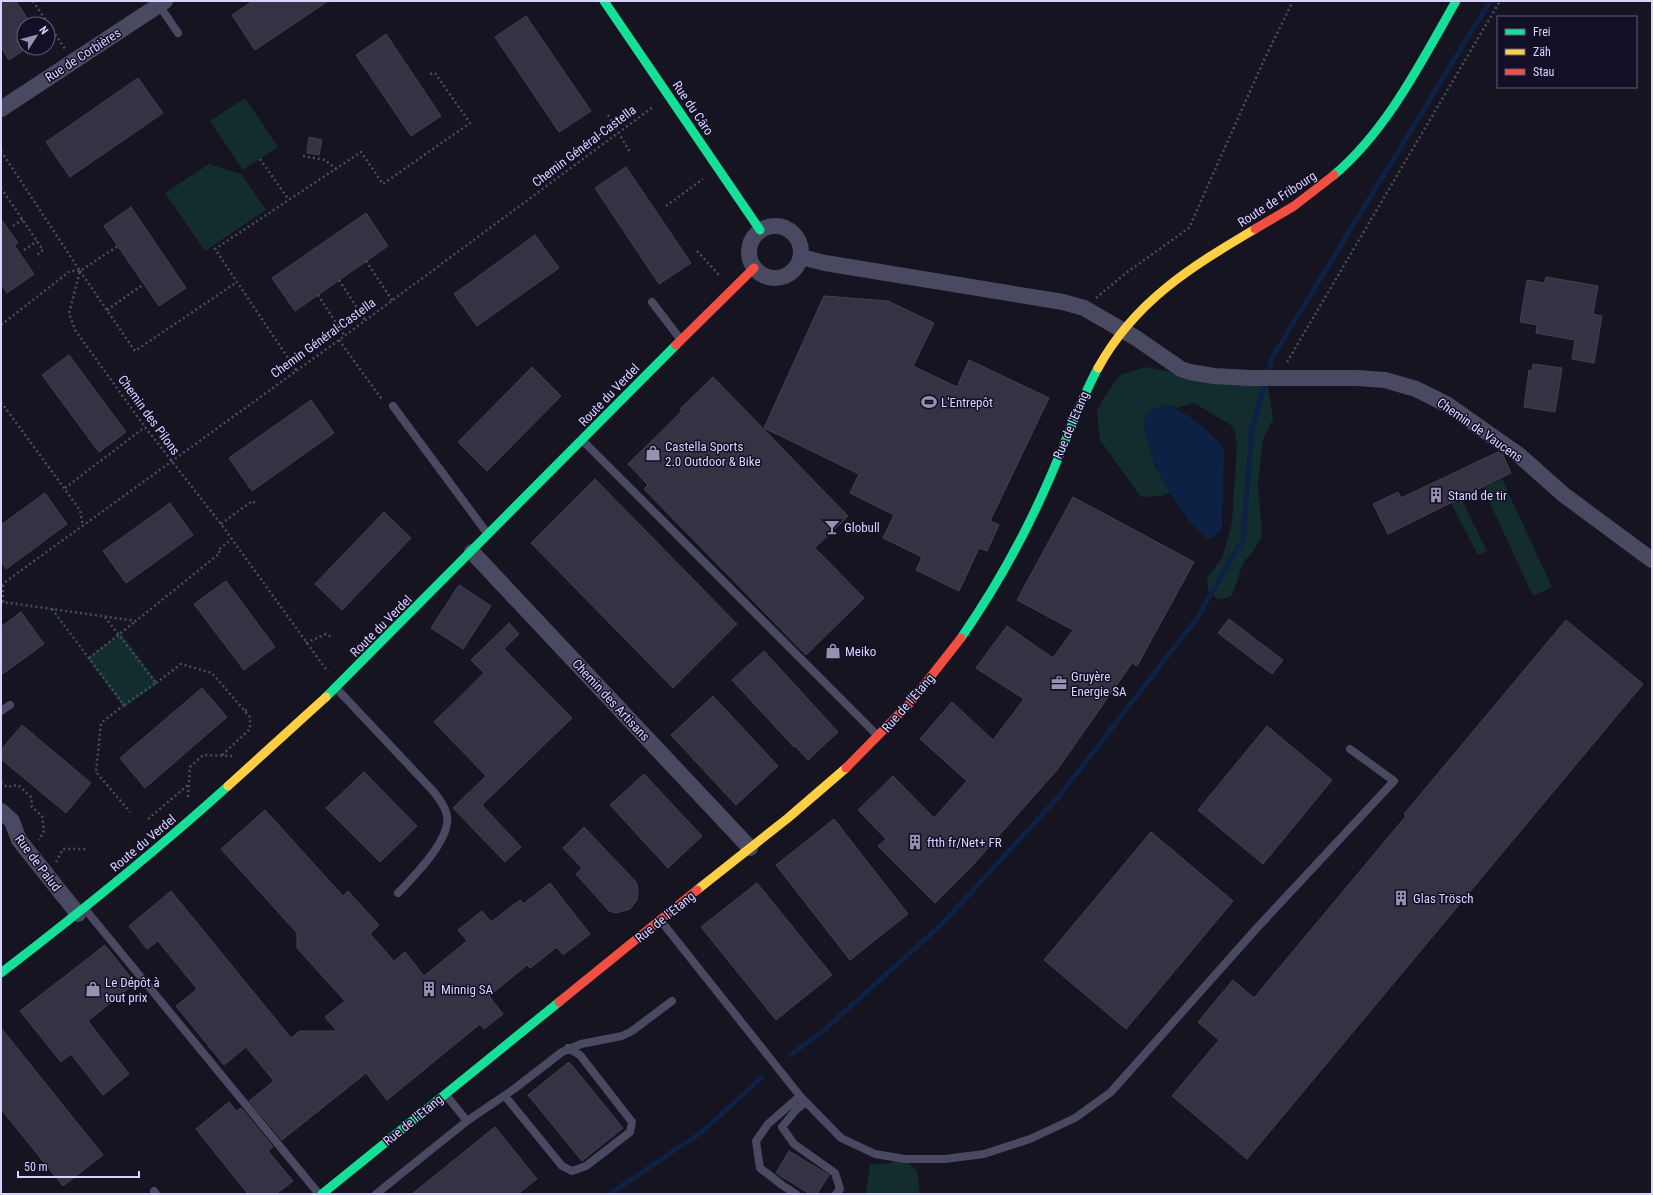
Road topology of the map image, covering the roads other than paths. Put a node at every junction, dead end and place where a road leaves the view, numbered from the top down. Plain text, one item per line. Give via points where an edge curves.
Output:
1 (604, 1) edge
2 (1456, 1) edge
3 (162, 3) edge
4 (178, 33) dead end
5 (1, 109) edge
6 (760, 230) junction
7 (801, 257) junction
8 (754, 268) junction
9 (652, 302) dead end
10 (1123, 330) junction
11 (681, 340) junction
12 (393, 406) dead end
13 (583, 441) junction
14 (489, 536) junction
15 (472, 552) junction
16 (1652, 560) edge
17 (336, 688) junction
18 (10, 705) dead end
19 (1, 711) edge
20 (879, 737) junction
21 (1350, 749) dead end
22 (1, 811) edge
23 (750, 848) junction
24 (398, 893) dead end
25 (81, 911) junction
26 (661, 920) junction
27 (1, 972) edge
28 (672, 1000) dead end
29 (568, 1048) junction
30 (446, 1094) junction
31 (505, 1096) junction
32 (803, 1099) junction
33 (467, 1121) junction
34 (319, 1194) edge
35 (322, 1194) edge
36 (376, 1194) edge
37 (796, 1194) edge
38 (836, 1194) edge

1 - 6 street, Rue du Câro
2 - 10 street, Route de Fribourg via 1392,109 1352,159 1303,200 1172,280
3 - 4 lane
3 - 5 street, Rue de Corbières
6 - 7 street via 774,225 789,230 799,241
6 - 8 street via 753,236 748,252
7 - 8 street via 798,265 785,277 777,279 768,278
7 - 10 street via 1063,302 1084,308
8 - 11 street, Route du Verdel
9 - 11 lane
10 - 16 street, Chemin de Vaucens via 1181,369 1214,376 1357,378 1385,380 1416,389 1448,405 1519,455 1564,495
10 - 20 street, Rue de l'Etang via 1094,374 1073,418 1048,482 1004,569 961,638 935,673
11 - 13 street, Route du Verdel
12 - 14 lane
13 - 14 street, Route du Verdel
13 - 20 lane
14 - 15 street, Route du Verdel
15 - 17 street, Route du Verdel
15 - 23 street, Chemin des Artisans
17 - 24 lane via 434,792 446,810 448,818 441,840 417,873
17 - 25 street, Route du Verdel via 187,823
18 - 19 lane
20 - 23 street, Rue de l'Etang via 845,769
21 - 32 lane via 1394,781 1256,929 1111,1092 1075,1118 1030,1139 984,1154 945,1159 905,1159 875,1154 841,1138
22 - 25 street, Rue de Palud via 12,822 16,835 48,877
23 - 26 street, Rue de l'Etang
25 - 27 street, Route du Verdel
25 - 34 lane
26 - 30 street, Rue de l'Etang
26 - 32 lane
28 - 29 lane via 627,1034
29 - 31 lane
29 - 31 lane via 580,1055 632,1122 630,1132 586,1166 572,1171 562,1166
30 - 33 lane
30 - 35 street, Rue de l'Etang
31 - 33 lane
32 - 37 lane via 768,1124 756,1141 760,1168
32 - 38 lane via 782,1127 794,1144 835,1173 840,1189
33 - 36 lane

